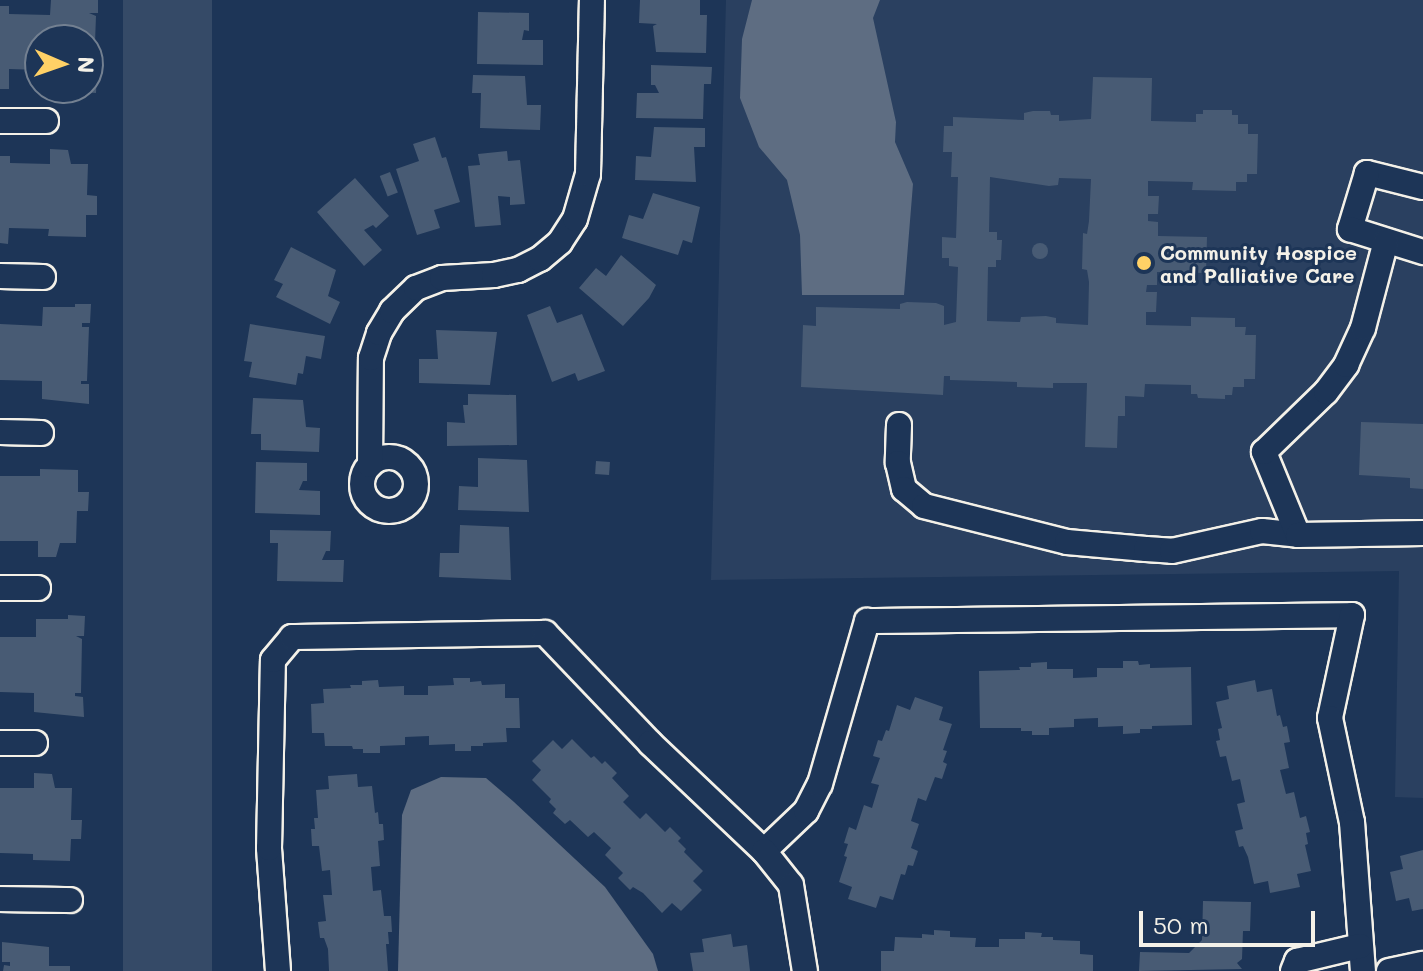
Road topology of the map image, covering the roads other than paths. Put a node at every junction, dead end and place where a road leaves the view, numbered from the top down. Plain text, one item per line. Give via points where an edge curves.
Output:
1 (592, 0) edge
2 (0, 121) edge
3 (46, 121) dead end
4 (1413, 184) edge
5 (1386, 241) junction
6 (1423, 252) edge
7 (0, 276) edge
8 (43, 277) dead end
9 (899, 425) dead end
10 (0, 432) edge
11 (41, 433) dead end
12 (370, 465) dead end
13 (1423, 533) edge
14 (1298, 535) junction
15 (0, 588) edge
16 (38, 588) dead end
17 (0, 743) edge
18 (35, 743) dead end
19 (764, 851) junction
20 (0, 899) edge
21 (70, 900) dead end
22 (1360, 946) junction
23 (1423, 964) edge
24 (278, 971) edge
25 (805, 971) edge
26 (1293, 971) edge
27 (1363, 971) edge
28 (1389, 971) edge

1 - 12 street via 588,174 575,219 560,242 529,264 494,275 442,278 416,288 392,311 371,358
2 - 3 street
4 - 5 street via 1367,173 1350,229
5 - 6 street
5 - 14 street via 1363,328 1346,365 1264,452
7 - 8 street
9 - 14 street via 904,489 924,506 1067,542 1172,551 1262,531
10 - 11 street
13 - 14 street
15 - 16 street
17 - 18 street
19 - 22 street via 806,811 820,784 867,621 1352,615 1330,718 1352,822
19 - 24 street via 545,633 292,637 273,660 269,848
19 - 25 street via 791,885
20 - 21 street
22 - 26 street via 1297,961
22 - 27 street
23 - 28 street

